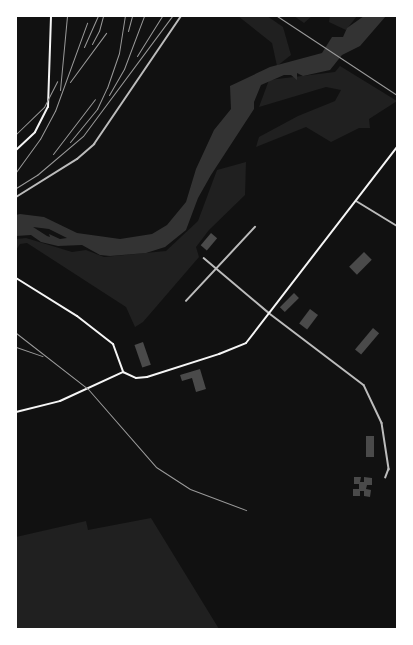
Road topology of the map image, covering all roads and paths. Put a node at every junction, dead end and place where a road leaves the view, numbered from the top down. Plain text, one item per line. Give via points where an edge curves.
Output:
1 (51, 16) edge
2 (181, 16) edge
3 (397, 146) edge
4 (16, 150) edge
5 (16, 197) edge
6 (356, 201) junction
7 (397, 226) edge
8 (255, 227) dead end
9 (204, 258) dead end
10 (215, 268) junction
11 (16, 278) edge
12 (186, 300) dead end
13 (269, 313) junction
14 (123, 372) junction
15 (16, 412) edge
16 (386, 477) dead end

1 - 4 main road via 48,107 35,132
2 - 5 street via 94,144 77,159
3 - 6 main road
6 - 7 street
6 - 13 main road
8 - 10 street
9 - 10 street
10 - 12 street
10 - 13 street
11 - 14 main road via 77,316 113,344
13 - 14 main road via 246,343 219,354 147,377 136,378
13 - 16 street via 364,385 382,423 389,469
14 - 15 main road via 60,401

